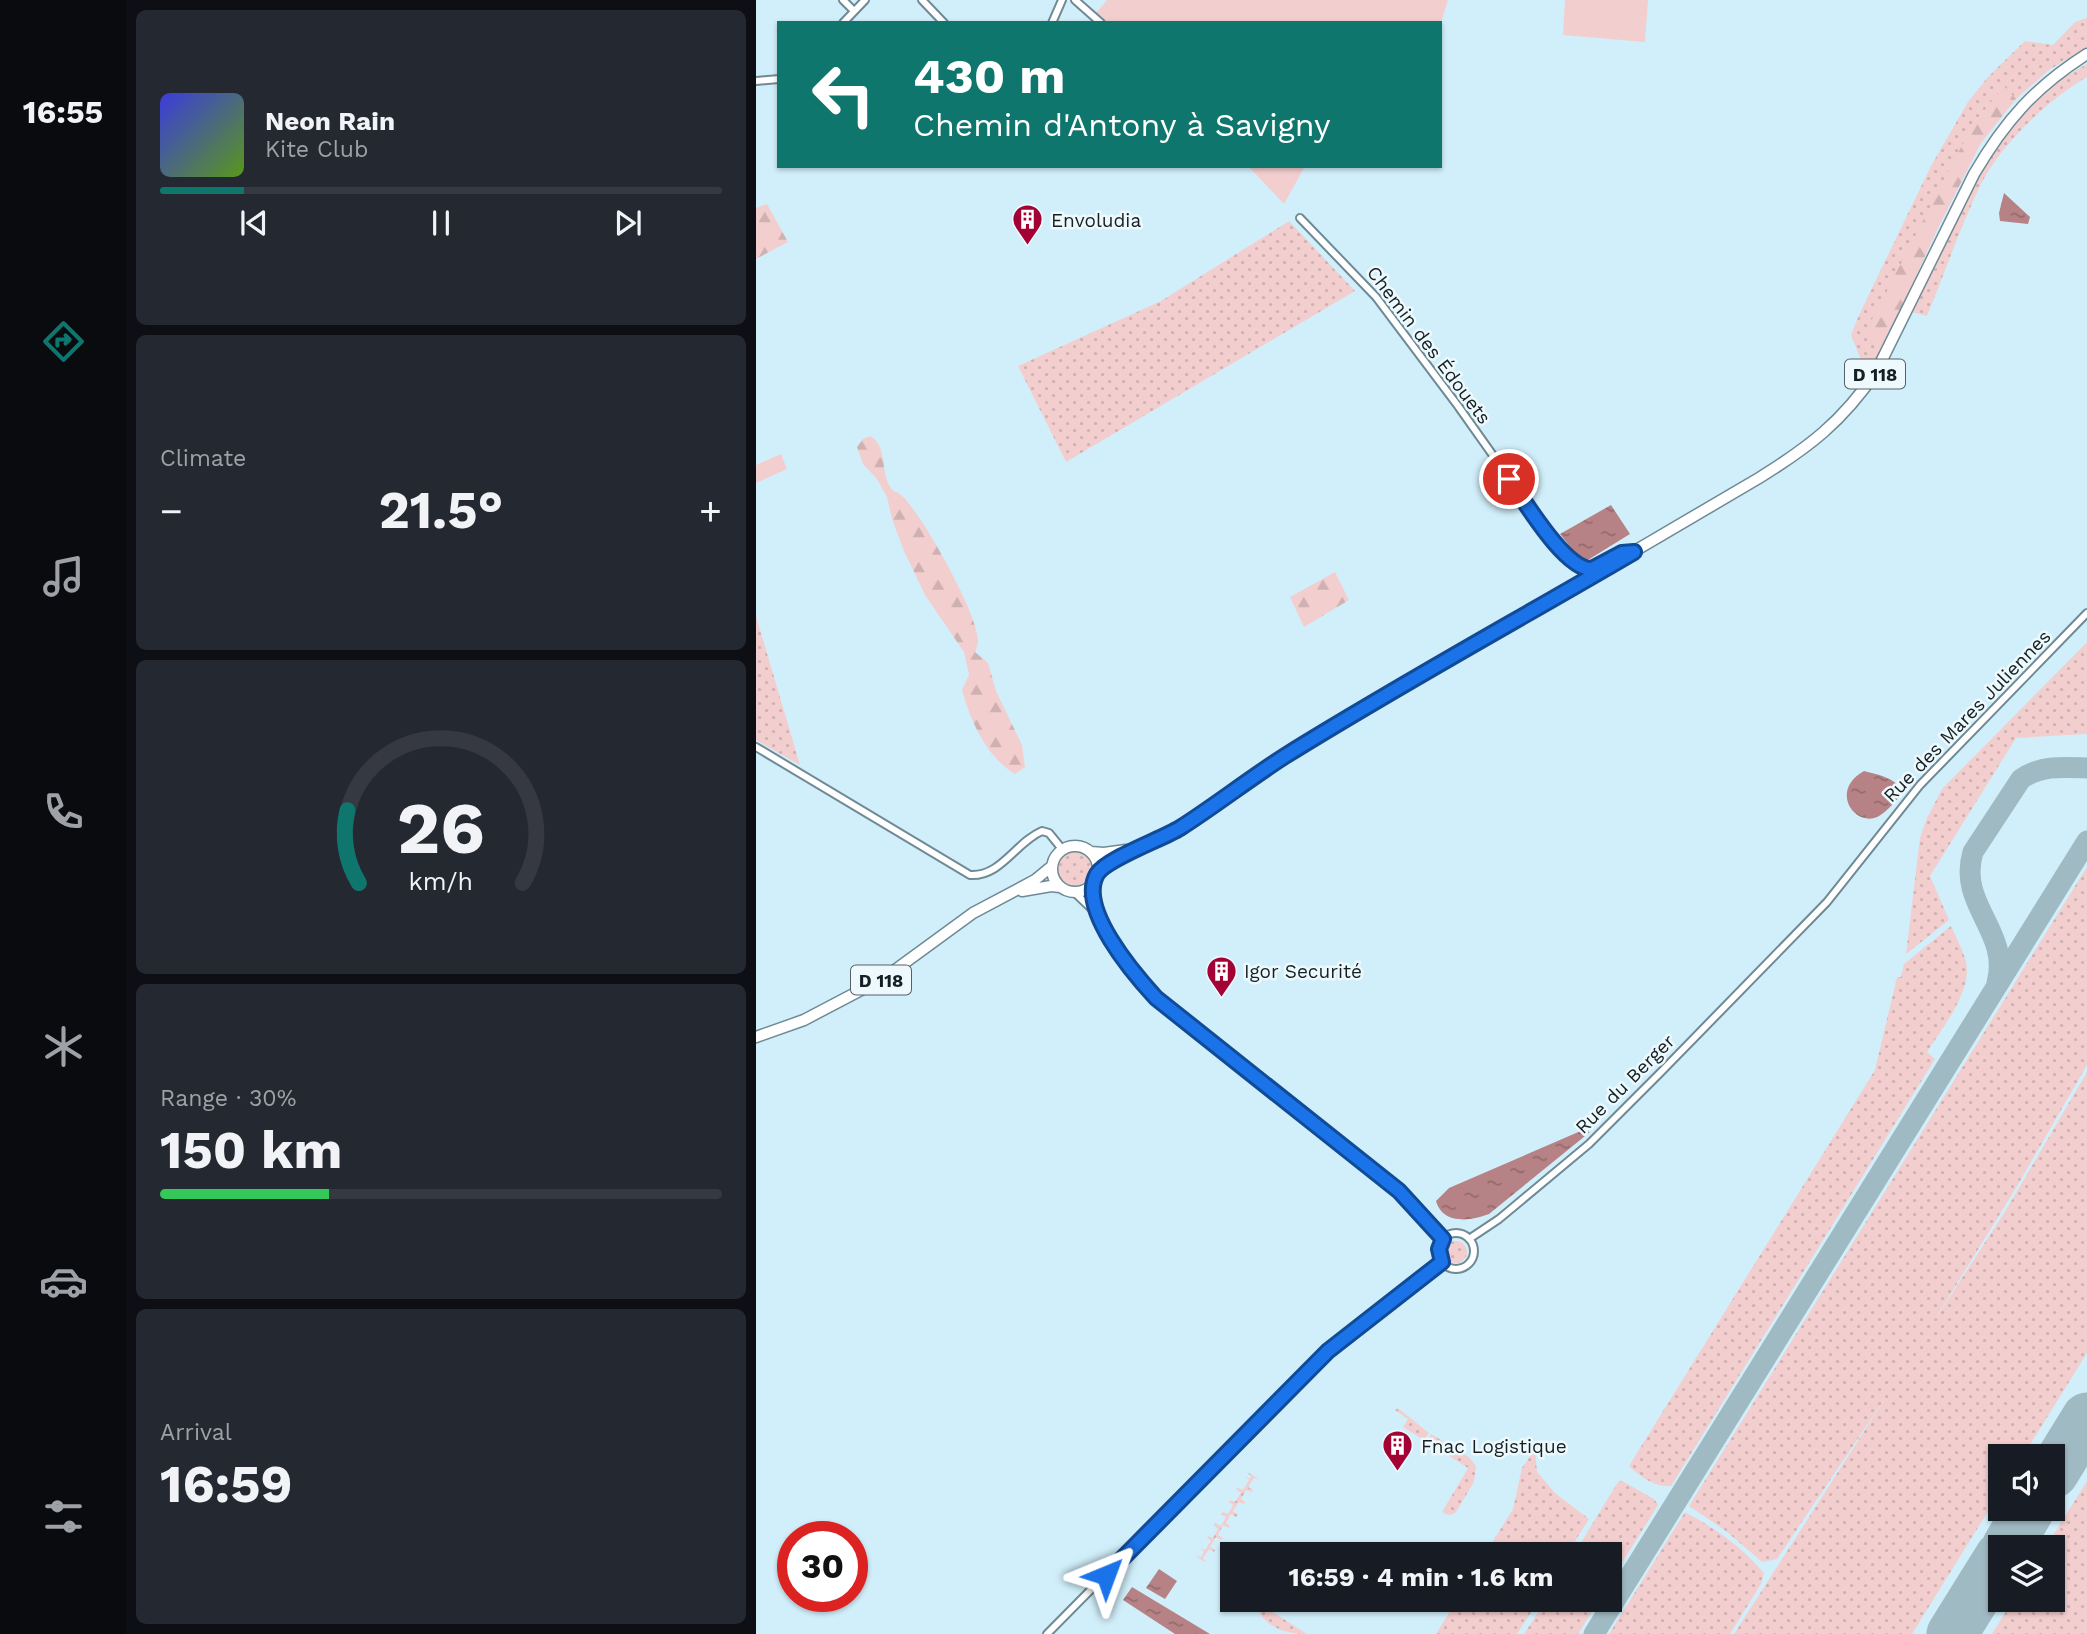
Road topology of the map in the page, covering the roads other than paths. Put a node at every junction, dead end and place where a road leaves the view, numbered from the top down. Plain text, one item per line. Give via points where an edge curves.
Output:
1 (843, 0) edge
2 (866, 0) edge
3 (922, 0) edge
4 (1062, 0) edge
5 (1075, 0) edge
6 (854, 11) junction
7 (845, 21) edge
8 (942, 21) edge
9 (1053, 21) edge
10 (1099, 21) edge
11 (2087, 54) edge
12 (777, 79) edge
13 (756, 81) edge
14 (1300, 218) dead end
15 (1634, 552) junction
16 (1577, 565) junction
17 (1542, 606) junction
18 (2087, 613) edge
19 (756, 747) edge
20 (1150, 844) junction
21 (1062, 849) junction
22 (1091, 852) junction
23 (1052, 866) junction
24 (1096, 877) junction
25 (1060, 887) junction
26 (1074, 892) junction
27 (995, 902) junction
28 (1098, 915) junction
29 (1791, 939) joint
30 (756, 1037) edge
31 (1443, 1239) junction
32 (1469, 1239) junction
33 (1442, 1262) junction
34 (1047, 1634) edge

1 - 6 street
2 - 6 street
3 - 8 street
4 - 9 street
5 - 10 street
6 - 7 street
11 - 15 main road, D 118 via 2033,94 1991,144 1889,349 1837,422 1791,458
12 - 13 street
14 - 16 street, Chemin des Édouets via 1376,297 1548,533
15 - 16 main road via 1622,553 1592,569
15 - 17 main road, D 118
16 - 17 main road via 1580,576 1547,597
17 - 20 main road, D 118 via 1287,755
18 - 29 street, Rue des Mares Juliennes via 1920,785 1857,867
19 - 21 street via 970,875 993,869 1039,832 1049,833
20 - 22 main road, D 118
20 - 24 main road, D 118 via 1115,859
21 - 22 main road via 1076,845
21 - 23 main road
22 - 24 main road via 1097,863
23 - 25 main road
23 - 27 main road, D 118
24 - 26 main road via 1086,889
24 - 28 street
25 - 26 main road
25 - 27 main road, D 118 via 1037,887
26 - 28 street
27 - 30 main road, D 118 via 884,978 804,1020
28 - 31 street via 1127,965 1156,998 1399,1191
29 - 32 street, Rue du Berger via 1589,1144
31 - 32 street via 1459,1233
31 - 33 street via 1439,1249
32 - 33 street via 1474,1253 1467,1265 1454,1268
33 - 34 street via 1321,1358

